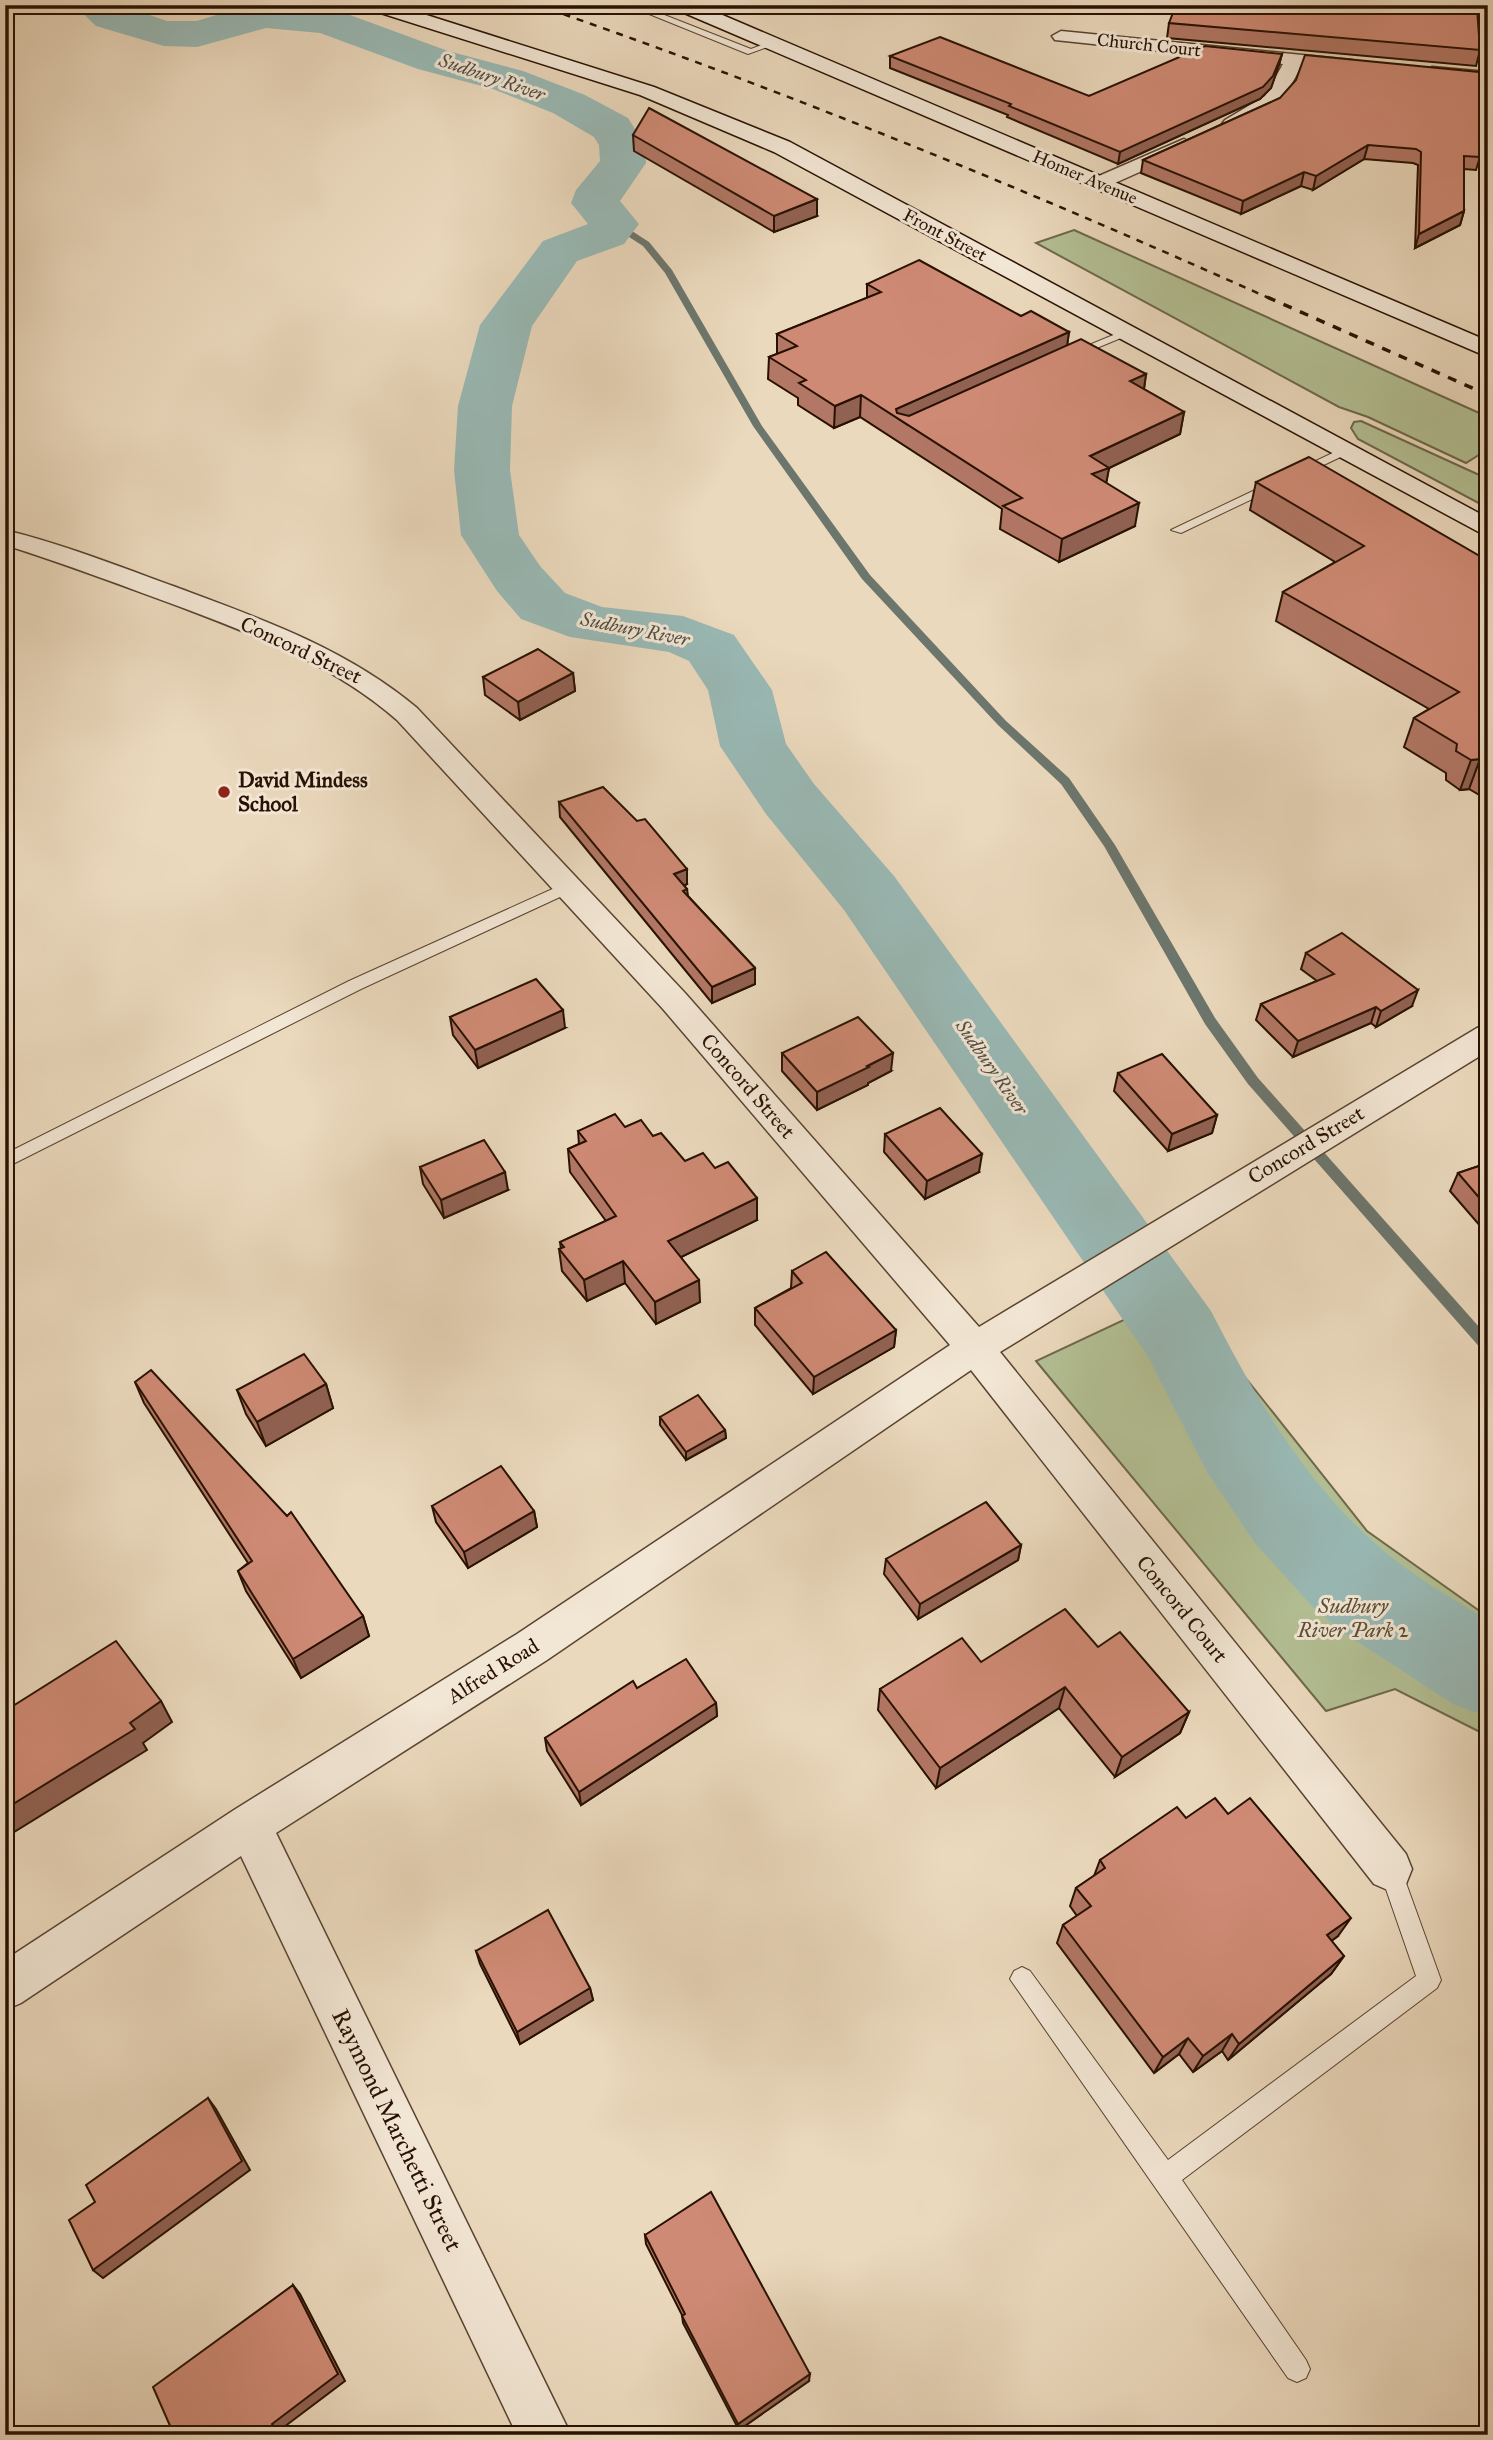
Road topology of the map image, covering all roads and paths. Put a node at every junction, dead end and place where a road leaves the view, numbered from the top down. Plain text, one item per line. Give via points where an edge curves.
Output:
1 (375, 5) edge
2 (631, 5) edge
3 (682, 5) edge
4 (1061, 36) dead end
5 (772, 44) junction
6 (1294, 59) junction
7 (1377, 67) edge
8 (1419, 71) edge
9 (1488, 78) edge
10 (1099, 183) junction
11 (1127, 333) junction
12 (1488, 350) edge
13 (1059, 361) edge
14 (1345, 452) junction
15 (1488, 529) edge
16 (1177, 530) dead end
17 (5, 537) edge
18 (568, 887) junction
19 (1488, 1036) edge
20 (5, 1162) edge
21 (975, 1348) junction
22 (249, 1825) junction
23 (1390, 1869) joint
24 (1023, 1979) dead end
25 (5, 1987) edge
26 (1165, 2177) junction
27 (1297, 2369) dead end
28 (545, 2435) edge

1 - 11 street, Front Street via 647,91 736,126
2 - 5 lane via 751,52
3 - 5 street, Homer Avenue
4 - 6 street, Church Court
5 - 10 street, Homer Avenue
6 - 7 street, Church Court
6 - 10 street via 1282,91 1269,105
8 - 9 street
10 - 12 street, Homer Avenue
11 - 13 lane
11 - 14 street, Front Street
14 - 15 street, Front Street
14 - 16 lane
17 - 18 street, Concord Street via 86,562 238,620 327,657 381,689
18 - 20 lane via 355,985
18 - 21 street, Concord Street via 674,1001
19 - 21 street, Concord Street
21 - 22 street, Alfred Road via 532,1647
21 - 23 street, Concord Court
22 - 25 street, Alfred Road
22 - 28 street, Raymond Marchetti Street
23 - 26 lane via 1429,1980
24 - 26 lane
26 - 27 lane

